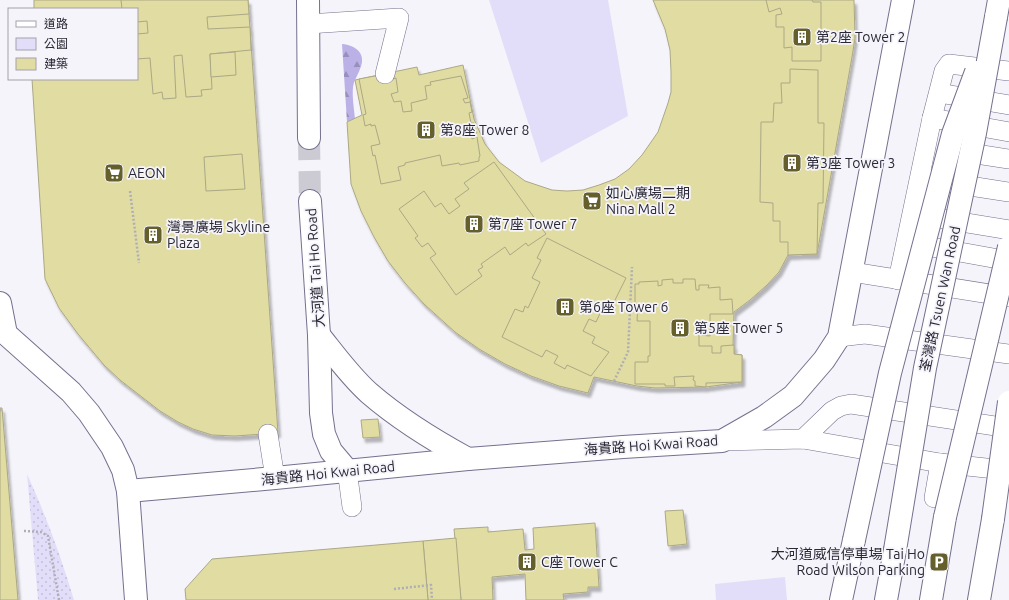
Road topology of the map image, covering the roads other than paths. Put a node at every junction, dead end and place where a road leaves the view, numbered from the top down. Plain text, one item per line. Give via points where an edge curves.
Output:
1 (308, 0) edge
2 (903, 0) edge
3 (997, 8) edge
4 (308, 24) junction
5 (1009, 71) edge
6 (385, 74) dead end
7 (939, 93) junction
8 (1009, 105) edge
9 (932, 118) junction
10 (1009, 132) edge
11 (309, 138) tunnel mouth
12 (927, 146) junction
13 (1009, 159) edge
14 (920, 178) junction
15 (1009, 192) edge
16 (310, 201) tunnel mouth
17 (912, 214) junction
18 (1009, 230) edge
19 (906, 242) junction
20 (1009, 247) edge
21 (1009, 261) edge
22 (852, 272) junction
23 (898, 280) junction
24 (1009, 297) edge
25 (0, 303) edge
26 (3, 334) edge
27 (319, 335) junction
28 (839, 337) junction
29 (1009, 354) edge
30 (1009, 402) edge
31 (1009, 428) edge
32 (268, 434) dead end
33 (803, 439) junction
34 (722, 441) junction
35 (468, 459) junction
36 (940, 463) junction
37 (1009, 469) edge
38 (347, 470) junction
39 (275, 478) junction
40 (128, 491) junction
41 (934, 498) dead end
42 (352, 507) dead end
43 (136, 600) edge
44 (841, 600) edge
45 (886, 600) edge
46 (931, 600) edge
47 (979, 600) edge

1 - 4 main road
2 - 22 main road, 海貴路 Hoi Kwai Road
3 - 44 main road, bridge via 953,134 890,373
3 - 45 main road, 荃灣路 Tsuen Wan Road, bridge via 975,133 925,368
4 - 6 lane via 399,18
4 - 11 main road
5 - 7 lane via 949,64 944,71
7 - 8 lane
7 - 9 lane
9 - 10 lane
9 - 12 lane
12 - 13 lane
12 - 14 lane
14 - 15 lane
14 - 17 lane
16 - 27 main road, 大河道 Tai Ho Road
17 - 18 lane
17 - 19 lane
19 - 21 lane
19 - 23 lane
20 - 46 main road, bridge via 945,517
22 - 23 lane
22 - 28 main road, 海貴路 Hoi Kwai Road
23 - 24 lane
25 - 26 main road
26 - 40 main road via 71,392 89,413 124,470
27 - 35 main road, 大河道 Tai Ho Road via 368,393 421,433
27 - 38 main road, 大河道 Tai Ho Road via 324,434 331,451
28 - 29 lane via 865,334
28 - 34 main road, 海貴路 Hoi Kwai Road via 824,360 792,396 764,417
30 - 47 main road, bridge
31 - 33 lane via 851,404 832,411
32 - 39 lane
33 - 34 lane
33 - 36 lane
34 - 35 main road, 海貴路 Hoi Kwai Road
35 - 38 main road, 海貴路 Hoi Kwai Road
36 - 37 lane
36 - 41 lane
38 - 39 main road, 海貴路 Hoi Kwai Road
38 - 42 lane
39 - 40 main road, 海貴路 Hoi Kwai Road
40 - 43 main road

